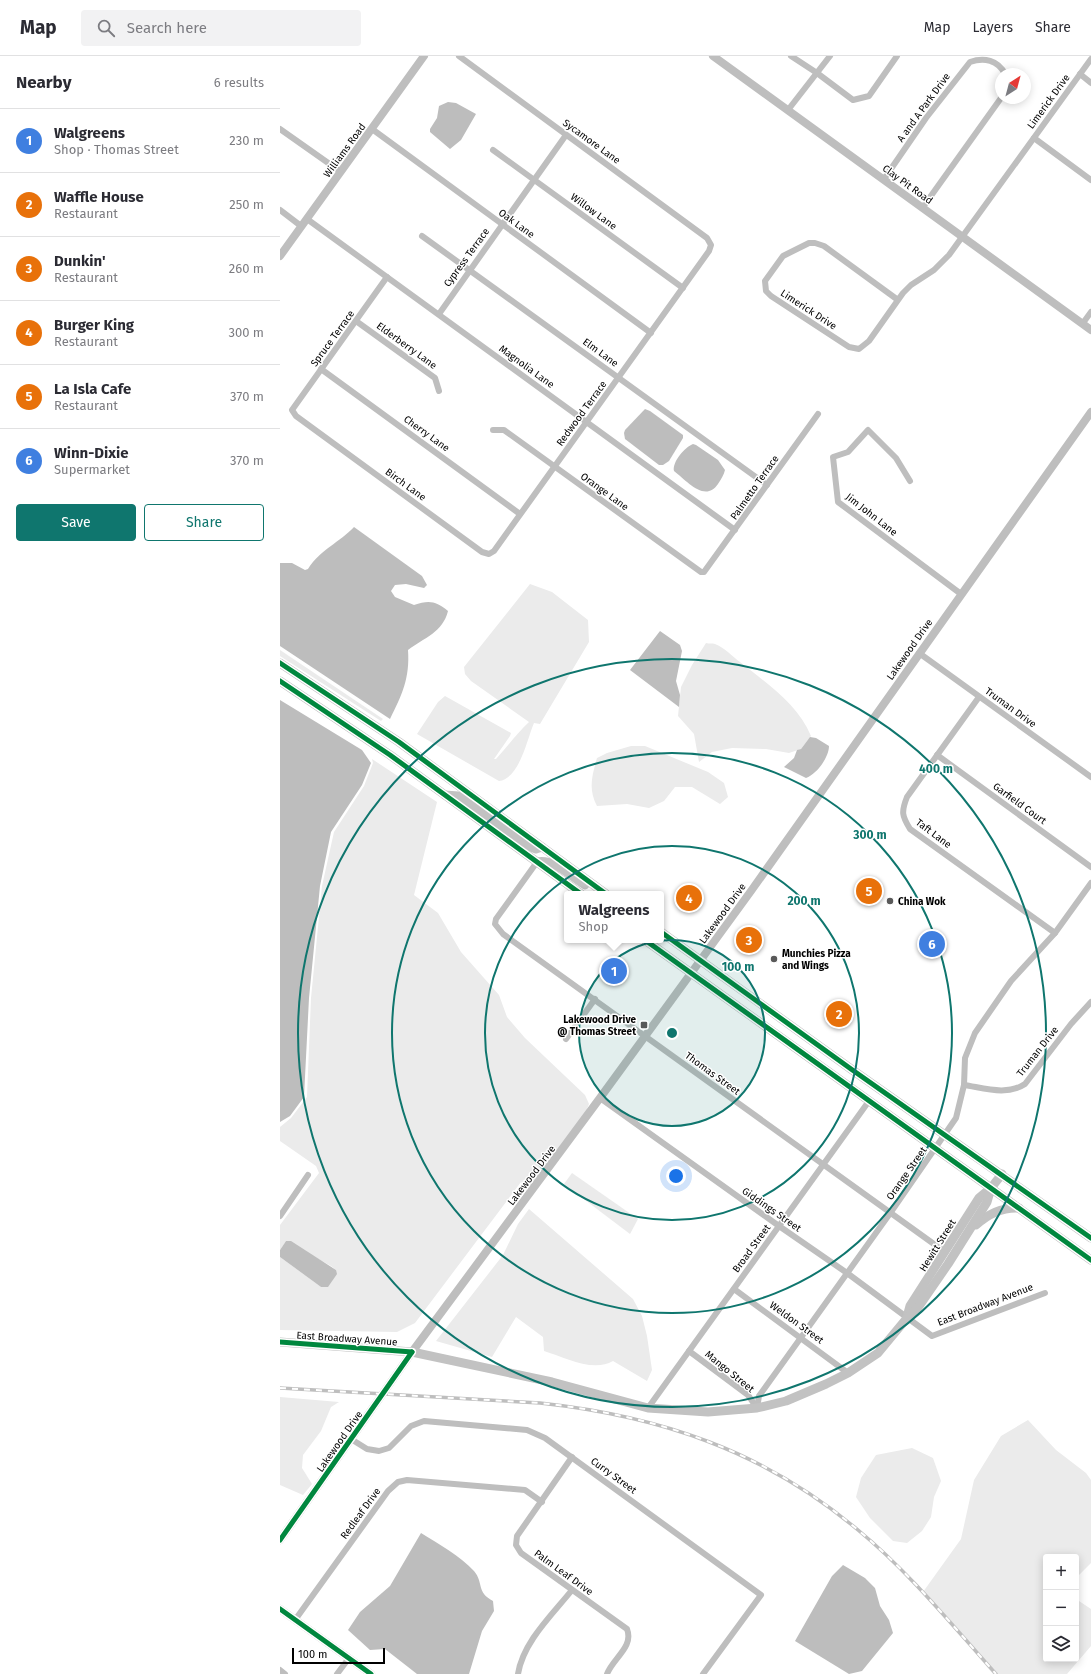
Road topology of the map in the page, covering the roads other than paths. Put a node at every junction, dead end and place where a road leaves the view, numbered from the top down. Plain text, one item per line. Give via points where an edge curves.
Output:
1 (424, 56) edge
2 (459, 56) edge
3 (713, 56) edge
4 (791, 56) edge
5 (830, 56) edge
6 (897, 56) edge
7 (1091, 59) edge
8 (1002, 68) edge
9 (817, 72) junction
10 (1080, 74) junction
11 (1091, 83) edge
12 (997, 104) edge
13 (788, 110) junction
14 (280, 129) edge
15 (372, 129) junction
16 (566, 135) junction
17 (1034, 138) junction
18 (493, 150) dead end
19 (341, 172) junction
20 (884, 179) junction
21 (534, 180) junction
22 (1091, 180) edge
23 (924, 208) junction
24 (280, 210) edge
25 (307, 218) junction
26 (502, 224) junction
27 (301, 226) junction
28 (422, 236) dead end
29 (962, 236) junction
30 (710, 245) joint
31 (280, 256) edge
32 (470, 270) junction
33 (387, 277) junction
34 (683, 288) junction
35 (898, 300) junction
36 (1091, 312) edge
37 (438, 314) junction
38 (356, 321) junction
39 (1082, 323) junction
40 (1091, 330) edge
41 (651, 332) junction
42 (321, 370) junction
43 (619, 378) junction
44 (439, 391) dead end
45 (292, 410) joint
46 (1091, 412) edge
47 (818, 414) dead end
48 (587, 422) junction
49 (493, 430) dead end
50 (555, 467) junction
51 (910, 481) dead end
52 (767, 485) junction
53 (520, 514) junction
54 (736, 530) junction
55 (507, 532) joint
56 (704, 572) joint
57 (961, 594) junction
58 (919, 653) junction
59 (280, 664) edge
60 (280, 681) edge
61 (979, 697) junction
62 (937, 755) junction
63 (1091, 777) edge
64 (444, 794) junction
65 (542, 847) junction
66 (537, 862) junction
67 (1091, 867) edge
68 (1091, 883) edge
69 (577, 891) edge
70 (599, 891) edge
71 (602, 891) edge
72 (1055, 933) junction
73 (664, 934) edge
74 (649, 943) edge
75 (700, 960) junction
76 (691, 973) junction
77 (595, 999) junction
78 (1091, 1002) edge
79 (646, 1036) junction
80 (566, 1039) dead end
81 (964, 1085) junction
82 (600, 1098) junction
83 (870, 1101) junction
84 (945, 1135) junction
85 (935, 1149) junction
86 (823, 1165) junction
87 (1002, 1174) junction
88 (308, 1176) dead end
89 (991, 1188) junction
90 (1019, 1208) junction
91 (891, 1212) junction
92 (280, 1216) edge
93 (778, 1226) junction
94 (966, 1235) junction
95 (1091, 1238) edge
96 (945, 1252) junction
97 (1090, 1259) edge
98 (847, 1273) junction
99 (734, 1289) junction
100 (1045, 1293) dead end
101 (907, 1318) junction
102 (801, 1336) junction
103 (932, 1336) joint
104 (280, 1342) edge
105 (689, 1351) junction
106 (412, 1352) junction
107 (848, 1373) junction
108 (648, 1408) junction
109 (757, 1408) junction
110 (351, 1439) junction
111 (572, 1457) junction
112 (542, 1502) junction
113 (280, 1540) edge
114 (572, 1590) junction
115 (280, 1609) edge
116 (295, 1620) junction
117 (349, 1658) junction
118 (280, 1670) edge
119 (285, 1674) edge
120 (337, 1674) edge
121 (371, 1674) edge
122 (518, 1674) edge
123 (607, 1674) edge
124 (703, 1674) edge

1 - 15 street, Williams Road
2 - 16 street, Sycamore Lane
3 - 13 street, Clay Pit Road
4 - 9 street
5 - 9 street
6 - 9 street via 869,96 861,99 853,100
7 - 10 street, Limerick Drive
8 - 20 street, A and A Park Drive via 986,59 970,62 926,118
9 - 13 street
10 - 11 street
10 - 17 street, Limerick Drive
12 - 23 street
13 - 20 street, Clay Pit Road
14 - 19 street
15 - 19 street, Williams Road
15 - 26 street, Oak Lane
16 - 21 street, Cypress Terrace
16 - 30 street, Sycamore Lane via 707,238
17 - 22 street
17 - 29 street, Limerick Drive
18 - 21 street, Willow Lane
19 - 25 street, Williams Road
20 - 23 street, Clay Pit Road
21 - 26 street, Cypress Terrace
21 - 34 street, Willow Lane
23 - 29 street, Clay Pit Road
24 - 27 street
25 - 27 street, Williams Road
25 - 33 street, Magnolia Lane
26 - 32 street, Cypress Terrace
26 - 41 street, Oak Lane
27 - 31 street, Williams Road
28 - 32 street, Elm Lane
29 - 35 street, Limerick Drive via 949,255 934,270 911,285
29 - 39 street, Clay Pit Road
30 - 34 street, Redwood Terrace via 709,251
32 - 37 street, Cypress Terrace
32 - 43 street, Elm Lane
33 - 37 street, Magnolia Lane
33 - 38 street, Spruce Terrace
34 - 41 street, Redwood Terrace
35 - 35 street, Limerick Drive via 815,242 783,256 765,281 766,291 771,296 849,347 859,349 869,341
36 - 39 street
37 - 48 street, Magnolia Lane
38 - 42 street, Spruce Terrace
38 - 44 street, Elderberry Lane via 435,378
39 - 40 street, Clay Pit Road
41 - 43 street, Redwood Terrace
42 - 45 street, Spruce Terrace
42 - 53 street, Cherry Lane
43 - 48 street, Redwood Terrace
43 - 52 street, Elm Lane
45 - 55 street, Birch Lane via 296,416 482,552 488,554 494,551
46 - 57 street, Lakewood Drive
47 - 52 street, Palmetto Terrace
48 - 50 street, Redwood Terrace
48 - 54 street, Magnolia Lane
49 - 50 street, Orange Lane via 504,430
50 - 53 street, Redwood Terrace
50 - 56 street, Orange Lane
51 - 57 street, Jim John Lane via 896,458 868,430 848,452 833,457 838,502
52 - 54 street, Palmetto Terrace
53 - 55 street, Redwood Terrace
54 - 56 street, Palmetto Terrace
57 - 58 street, Lakewood Drive
58 - 61 street, Truman Drive
58 - 75 street, Lakewood Drive
59 - 65 main road via 399,742
60 - 64 main road
61 - 62 street, Taft Lane
61 - 63 street, Truman Drive
62 - 67 street, Garfield Court
62 - 72 street, Taft Lane via 907,797 903,807 903,818 910,829
64 - 65 main road via 458,796 531,847
64 - 66 main road
65 - 71 main road
66 - 69 main road
66 - 70 main road via 551,862 584,885
66 - 77 street, Thomas Street via 499,912 496,924 503,934
68 - 72 street, Orange Street
72 - 81 street, Orange Street via 1012,981 975,1033 965,1058
73 - 75 main road
74 - 76 main road
75 - 76 street, Lakewood Drive
75 - 84 main road
76 - 79 street, Lakewood Drive
76 - 83 main road
77 - 79 street, Thomas Street
77 - 80 street
78 - 81 street, Truman Drive via 1025,1084 1006,1091
79 - 82 street, Lakewood Drive
79 - 86 street, Thomas Street
81 - 84 street, Orange Street via 956,1118
82 - 93 street, Giddings Street
82 - 106 street, Lakewood Drive
83 - 85 main road
83 - 86 street, Broad Street
84 - 85 street, Orange Street
84 - 87 main road
85 - 89 main road
85 - 91 street, Orange Street
86 - 91 street, Thomas Street
86 - 93 street, Broad Street
87 - 89 main road, Hewitt Street
87 - 95 main road
88 - 92 street
89 - 90 main road
89 - 94 main road, Hewitt Street via 987,1202
89 - 96 main road, Hewitt Street via 979,1198
90 - 94 main road via 997,1211 984,1217
90 - 97 main road
91 - 96 street, Thomas Street
91 - 98 street, Orange Street
93 - 98 street, Giddings Street
93 - 99 street, Broad Street
94 - 101 main road, Hewitt Street via 917,1309
96 - 101 main road, Hewitt Street via 910,1306
98 - 101 street, Giddings Street
98 - 102 street, Orange Street
99 - 102 street, Weldon Street
99 - 105 street, Broad Street
100 - 103 street, East Broadway Avenue
101 - 103 street, Giddings Street
101 - 107 main road, Hewitt Street via 878,1353
102 - 107 street, Weldon Street
102 - 109 street, Orange Street via 759,1396
104 - 106 main road, East Broadway Avenue
105 - 108 street, Broad Street
105 - 109 street, Mango Street via 748,1395
106 - 108 main road, East Broadway Avenue via 552,1382
106 - 110 street, Lakewood Drive
107 - 109 main road, East Broadway Avenue via 786,1401
108 - 109 main road, East Broadway Avenue via 708,1412
110 - 111 street, Curry Street via 367,1449 379,1452 390,1448 411,1426 424,1421 527,1430 545,1438
110 - 113 street, Lakewood Drive
111 - 112 street, Palm Leaf Drive
111 - 124 street, Curry Street via 761,1595
112 - 114 street, Palm Leaf Drive via 517,1536 516,1545 521,1553
112 - 116 street, Redleaf Drive via 525,1490 407,1480 398,1482 388,1491
114 - 122 street via 527,1647
114 - 123 street, Palm Leaf Drive via 627,1629 628,1643
115 - 116 street
116 - 117 street
117 - 120 street
117 - 121 street
118 - 119 street

